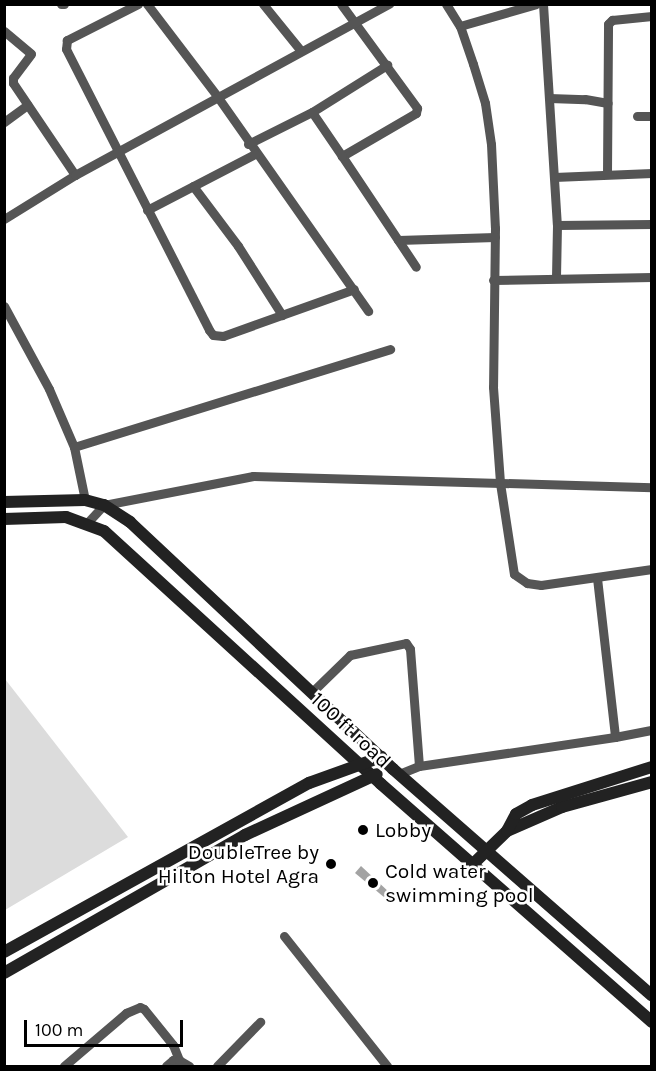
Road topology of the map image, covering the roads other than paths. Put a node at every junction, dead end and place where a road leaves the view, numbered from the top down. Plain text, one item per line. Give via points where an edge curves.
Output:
1 (138, 4) edge
2 (147, 4) edge
3 (263, 4) edge
4 (341, 4) edge
5 (389, 4) edge
6 (446, 4) edge
7 (536, 4) edge
8 (543, 4) edge
9 (651, 16) edge
10 (355, 23) junction
11 (460, 26) junction
12 (4, 31) edge
13 (301, 51) junction
14 (387, 65) junction
15 (217, 96) junction
16 (549, 98) junction
17 (608, 103) junction
18 (27, 105) junction
19 (312, 112) junction
20 (637, 116) dead end
21 (651, 116) edge
22 (4, 122) edge
23 (248, 144) junction
24 (119, 151) junction
25 (255, 154) junction
26 (342, 156) junction
27 (651, 173) edge
28 (608, 174) junction
29 (75, 175) junction
30 (554, 177) junction
31 (193, 186) junction
32 (147, 210) junction
33 (4, 219) edge
34 (651, 224) edge
35 (557, 225) junction
36 (495, 237) junction
37 (398, 240) junction
38 (416, 267) dead end
39 (651, 277) edge
40 (556, 278) junction
41 (493, 280) junction
42 (354, 289) junction
43 (4, 306) edge
44 (368, 311) dead end
45 (282, 315) junction
46 (390, 349) dead end
47 (74, 447) junction
48 (500, 483) junction
49 (651, 487) edge
50 (85, 500) junction
51 (4, 502) edge
52 (104, 505) junction
53 (4, 519) edge
54 (87, 523) junction
55 (651, 569) edge
56 (597, 578) junction
57 (313, 692) junction
58 (651, 730) edge
59 (615, 737) junction
60 (381, 758) junction
61 (361, 764) junction
62 (419, 766) junction
63 (651, 767) edge
64 (396, 772) junction
65 (373, 776) junction
66 (651, 782) edge
67 (507, 831) junction
68 (486, 850) junction
69 (473, 864) junction
70 (284, 936) dead end
71 (4, 952) edge
72 (4, 974) edge
73 (651, 996) edge
74 (260, 1022) dead end
75 (651, 1022) edge
76 (179, 1060) junction
77 (64, 1066) edge
78 (166, 1066) edge
79 (189, 1066) edge
80 (217, 1066) edge
81 (387, 1066) edge

1 - 24 street via 65,44
2 - 15 street
3 - 13 street
4 - 10 street
5 - 10 street
6 - 11 street
7 - 11 street
8 - 16 street
9 - 17 street via 609,22
10 - 13 street
10 - 14 street
11 - 36 street via 485,103
12 - 18 street via 31,54 12,80
13 - 15 street
14 - 19 street
14 - 26 street via 417,112
15 - 23 street
15 - 24 street
16 - 17 street
16 - 30 street
17 - 28 street
18 - 22 street
18 - 29 street
19 - 23 street
19 - 26 street
20 - 21 street
23 - 25 street
24 - 29 street
24 - 32 street
25 - 31 street
25 - 42 street
26 - 37 street
27 - 28 street
28 - 30 street
29 - 33 street
30 - 35 street
31 - 32 street
31 - 45 street
32 - 45 street via 213,334 223,336
34 - 35 street
35 - 40 street
36 - 37 street
36 - 41 street
37 - 38 street
39 - 40 street
40 - 41 street
41 - 48 street via 492,375
42 - 44 street
42 - 45 street
43 - 47 street via 50,389
46 - 47 street
47 - 50 street
48 - 49 street
48 - 52 street via 253,476
48 - 56 street via 514,574 541,585
50 - 51 main road, 100 ft road
50 - 52 main road, 100 ft road
52 - 54 street
52 - 57 main road, 100 ft road via 130,522
53 - 54 main road, 100 ft road via 66,516
54 - 61 main road, 100 ft road via 120,545
55 - 56 street
56 - 59 street
57 - 60 main road, 100 ft road
57 - 62 street via 350,655 406,643 410,649
58 - 59 street
59 - 62 street
60 - 61 main road
60 - 64 main road, 100 ft road
61 - 65 main road, 100 ft road
61 - 71 main road via 309,783
62 - 64 street
63 - 67 main road via 532,805 516,814
64 - 65 main road
64 - 68 main road, 100 ft road
65 - 69 main road, 100 ft road
65 - 72 main road via 245,836
66 - 67 main road via 562,807
67 - 68 main road
68 - 69 main road
68 - 73 main road, 100 ft road
69 - 75 main road, 100 ft road
70 - 81 street
74 - 80 street
76 - 77 street via 173,1045 140,1007 126,1013
76 - 78 street
76 - 79 street

